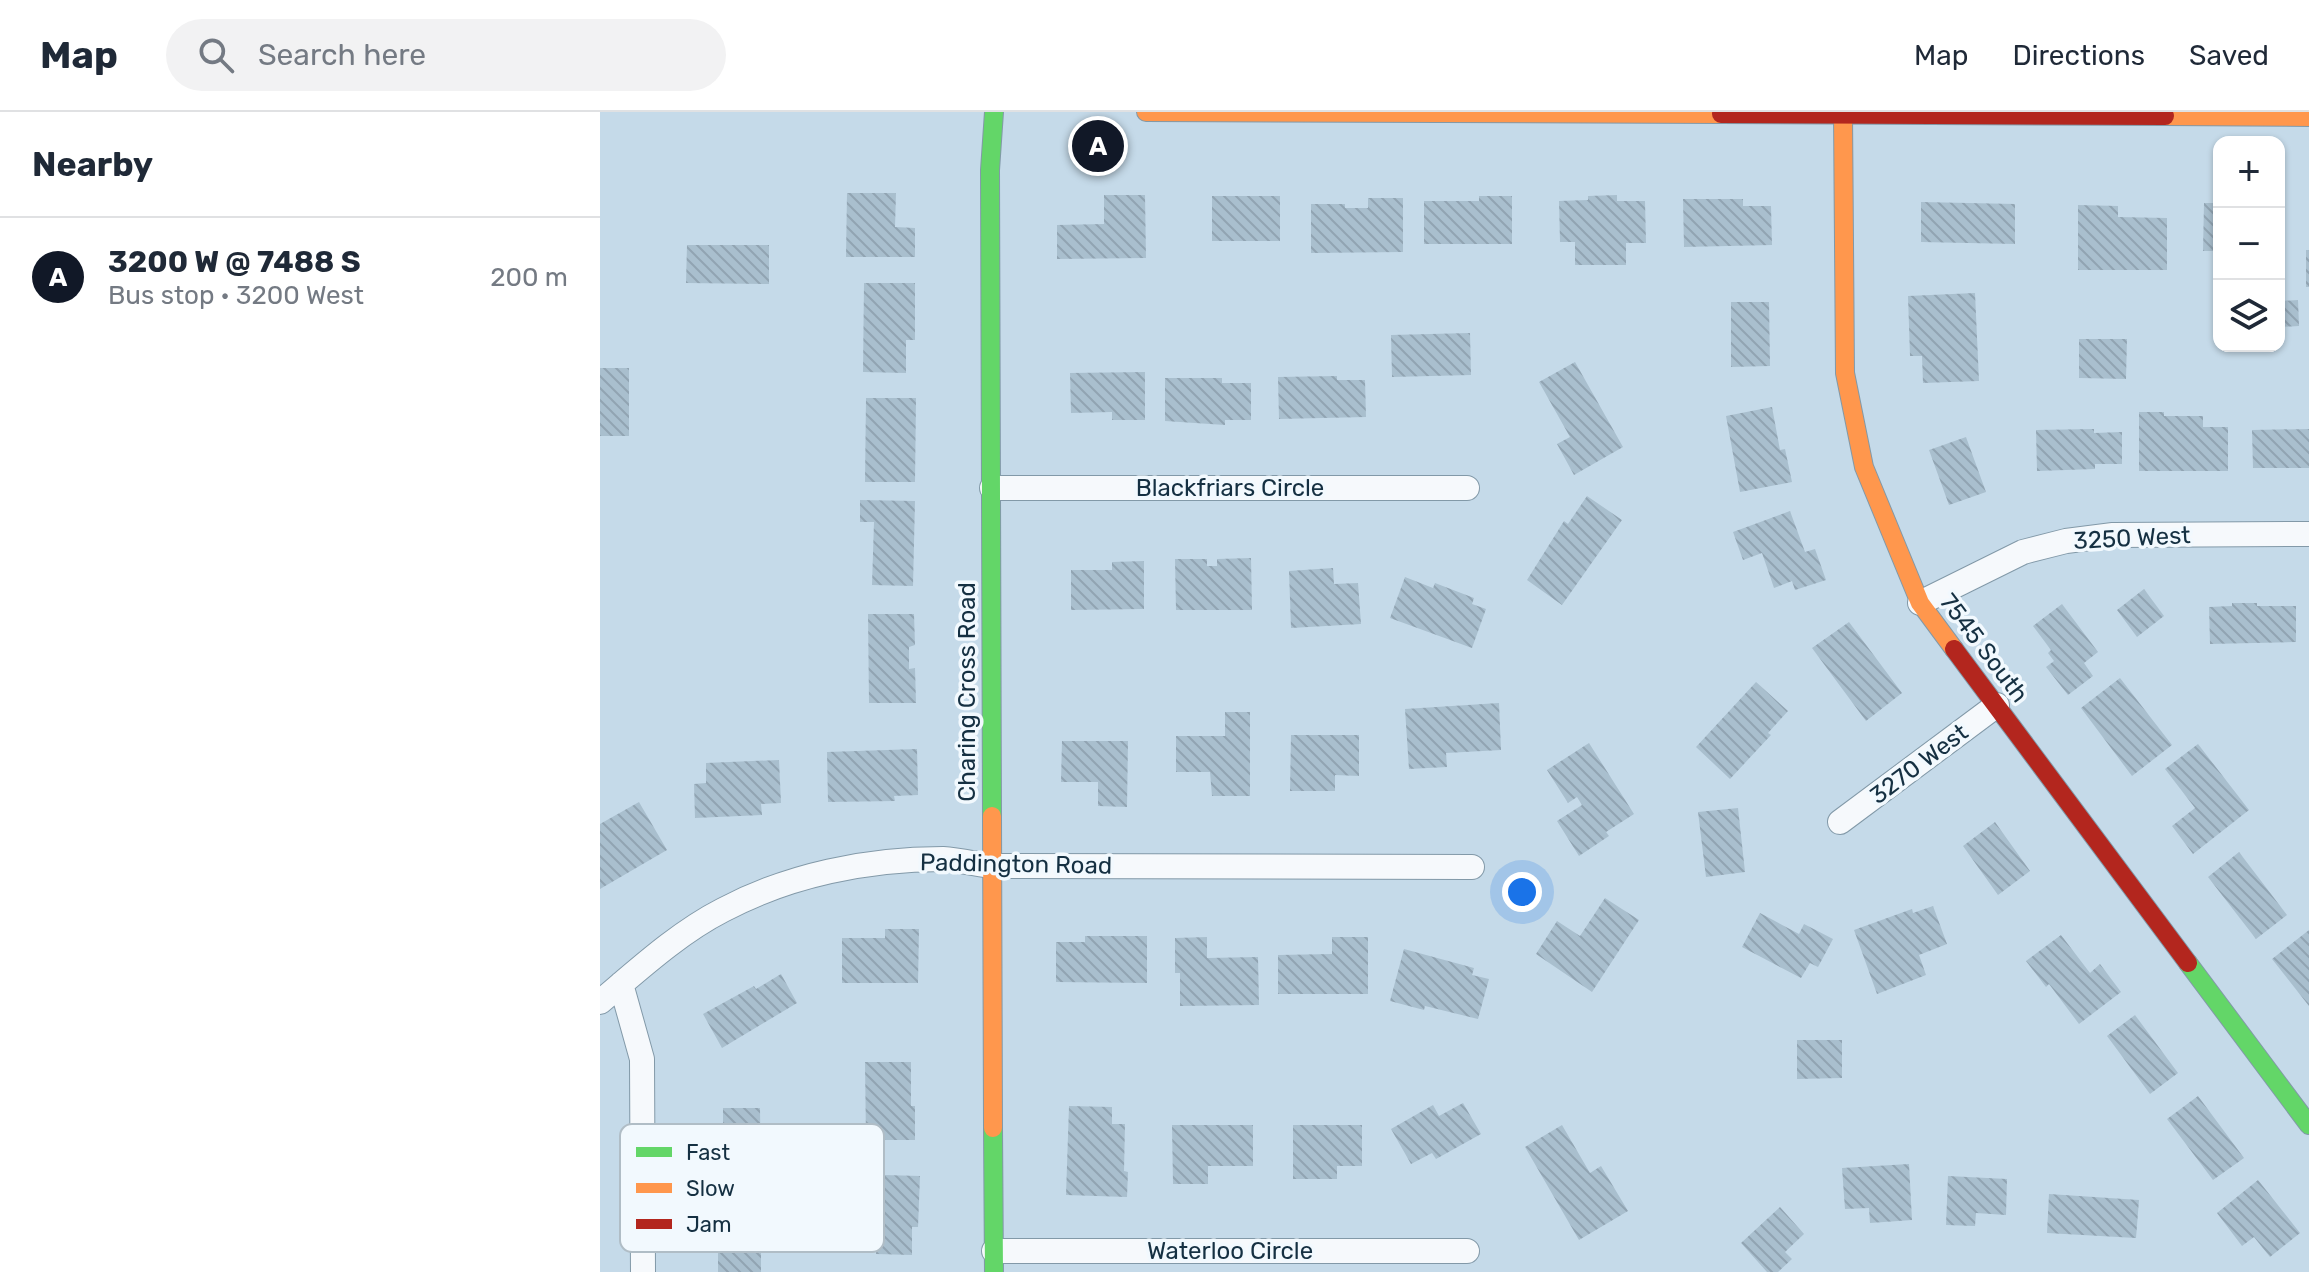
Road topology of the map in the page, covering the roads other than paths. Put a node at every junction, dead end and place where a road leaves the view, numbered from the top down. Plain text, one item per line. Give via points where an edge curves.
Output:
1 (994, 112) edge
2 (1146, 112) edge
3 (1420, 113) edge
4 (1904, 113) edge
5 (1843, 114) junction
6 (2299, 115) edge
7 (992, 488) junction
8 (1467, 488) dead end
9 (2309, 534) edge
10 (1920, 603) junction
11 (1997, 705) junction
12 (1840, 822) dead end
13 (991, 866) junction
14 (1472, 867) dead end
15 (621, 984) junction
16 (600, 1002) edge
17 (642, 1124) edge
18 (2309, 1125) edge
19 (1467, 1251) dead end
20 (643, 1252) edge
21 (994, 1261) edge
22 (643, 1272) edge

1 - 7 street, Charing Cross Road
2 - 3 street
3 - 5 street
4 - 5 street
4 - 6 street
5 - 10 street, 7545 South via 1845,373 1864,467
7 - 8 street, Blackfriars Circle
7 - 13 street, Charing Cross Road
9 - 10 street, 3250 West via 2113,535 2066,541 2023,552
10 - 11 street, 7545 South
11 - 12 street, 3270 West
11 - 18 street, 7545 South
13 - 14 street, Paddington Road
13 - 15 street, Paddington Road via 945,859 885,862 776,886 721,911
13 - 21 street, Charing Cross Road
15 - 16 street, Paddington Road
15 - 17 street via 642,1059
19 - 21 street, Waterloo Circle
20 - 22 street

